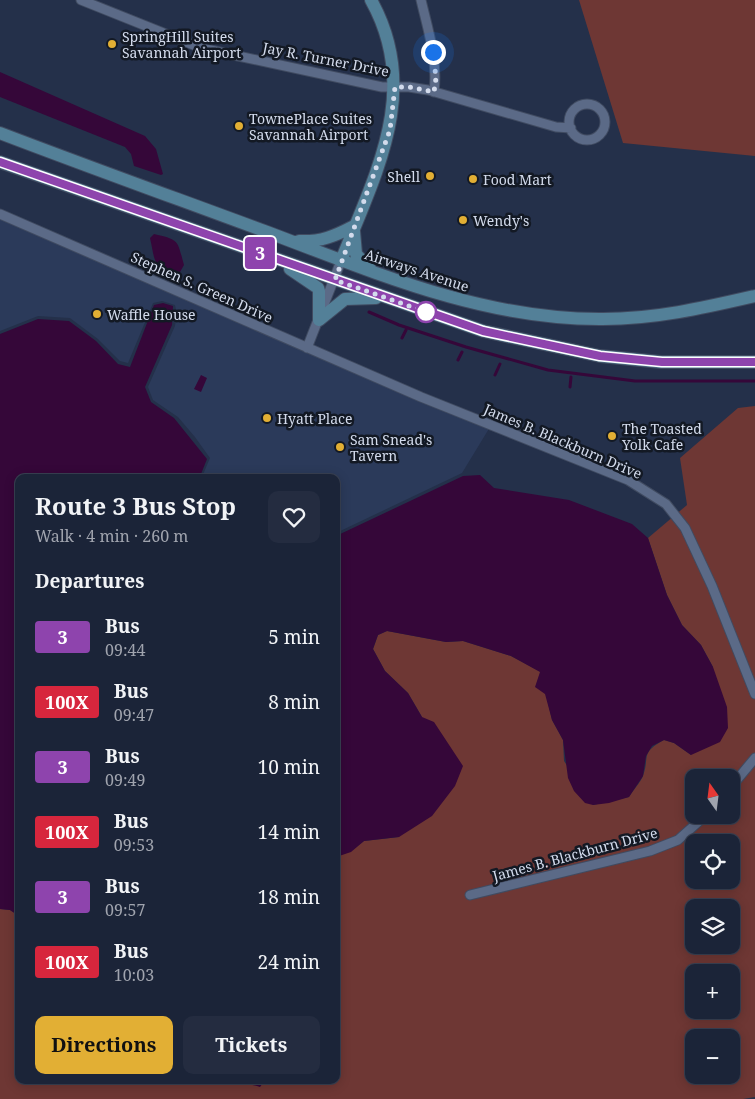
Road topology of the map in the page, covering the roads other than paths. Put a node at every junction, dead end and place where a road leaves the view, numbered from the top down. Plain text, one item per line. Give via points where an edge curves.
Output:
1 (81, 0) edge
2 (371, 0) edge
3 (421, 0) edge
4 (395, 87) junction
5 (434, 92) junction
6 (571, 128) junction
7 (0, 133) edge
8 (0, 162) edge
9 (0, 214) edge
10 (354, 226) junction
11 (289, 240) junction
12 (266, 255) junction
13 (341, 261) junction
14 (372, 271) junction
15 (335, 280) junction
16 (755, 296) edge
17 (384, 298) junction
18 (319, 320) junction
19 (307, 348) junction
20 (755, 362) edge
21 (755, 694) edge
22 (755, 758) edge
23 (740, 776) edge
24 (696, 824) edge
25 (470, 895) dead end

1 - 4 street, Jay R. Turner Drive via 201,48 382,87
2 - 4 main road via 384,26
3 - 5 street via 433,52
4 - 5 street, Jay R. Turner Drive
4 - 10 main road via 390,130
5 - 6 street, Jay R. Turner Drive via 556,127
6 - 6 street via 579,137 595,138 604,129 604,115 596,106 580,106 571,114
7 - 11 main road, Airways Avenue
8 - 12 main road
9 - 19 street, Stephen S. Green Drive
10 - 11 main road via 314,242
10 - 13 main road
10 - 14 main road via 356,254
11 - 13 main road, Airways Avenue
12 - 15 main road
12 - 18 main road via 318,288
13 - 14 main road, Airways Avenue
13 - 15 street
14 - 16 main road, Airways Avenue via 452,299 551,317 602,320 660,317
15 - 17 main road
15 - 18 street
17 - 18 main road via 345,300
17 - 20 main road via 483,331 600,356 662,362
18 - 19 street
19 - 21 street, James B. Blackburn Drive via 628,480 666,504 691,539
22 - 23 street
24 - 25 street, James B. Blackburn Drive via 678,840 650,851

